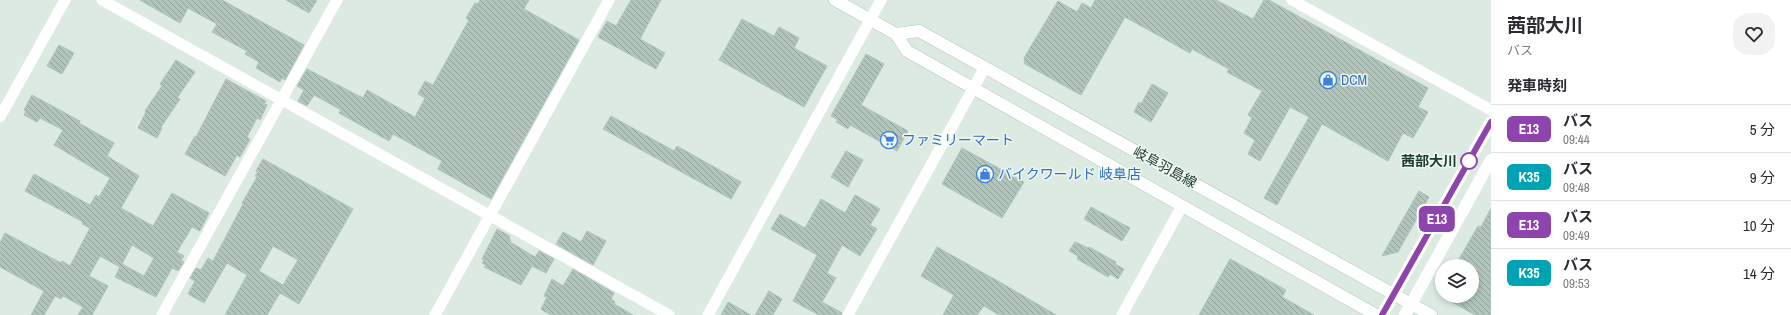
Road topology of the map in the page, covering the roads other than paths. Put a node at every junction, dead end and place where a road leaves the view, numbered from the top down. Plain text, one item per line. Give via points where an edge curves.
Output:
1 (65, 0) edge
2 (102, 0) edge
3 (337, 0) edge
4 (609, 0) edge
5 (835, 0) edge
6 (881, 0) edge
7 (1292, 0) edge
8 (870, 20) junction
9 (896, 34) junction
10 (986, 67) junction
11 (974, 89) junction
12 (281, 101) junction
13 (1491, 110) edge
14 (0, 117) edge
15 (1491, 122) edge
16 (1491, 160) edge
17 (1182, 206) junction
18 (490, 216) junction
19 (1394, 294) junction
20 (1411, 304) junction
21 (162, 315) edge
22 (435, 315) edge
23 (669, 315) edge
24 (708, 315) edge
25 (848, 315) edge
26 (1122, 315) edge
27 (1376, 315) edge
28 (1382, 315) edge
29 (1404, 315) edge
30 (1432, 315) edge

1 - 14 street
2 - 12 street
3 - 12 street
4 - 18 street
5 - 8 main road, 岐阜羽島線
6 - 8 street
7 - 13 street
8 - 9 main road, 岐阜羽島線
8 - 24 street
9 - 10 main road, 岐阜羽島線 via 919,31
9 - 11 main road, 岐阜羽島線 via 907,51
10 - 11 street
10 - 19 main road, 岐阜羽島線
11 - 17 main road, 岐阜羽島線
11 - 25 street
12 - 18 street
12 - 21 street
15 - 19 main road
16 - 20 main road
17 - 26 street
17 - 27 main road, 岐阜羽島線
18 - 22 street
18 - 23 street
19 - 20 main road, 岐阜羽島線
19 - 28 main road
20 - 29 main road
20 - 30 main road, 岐阜羽島線

